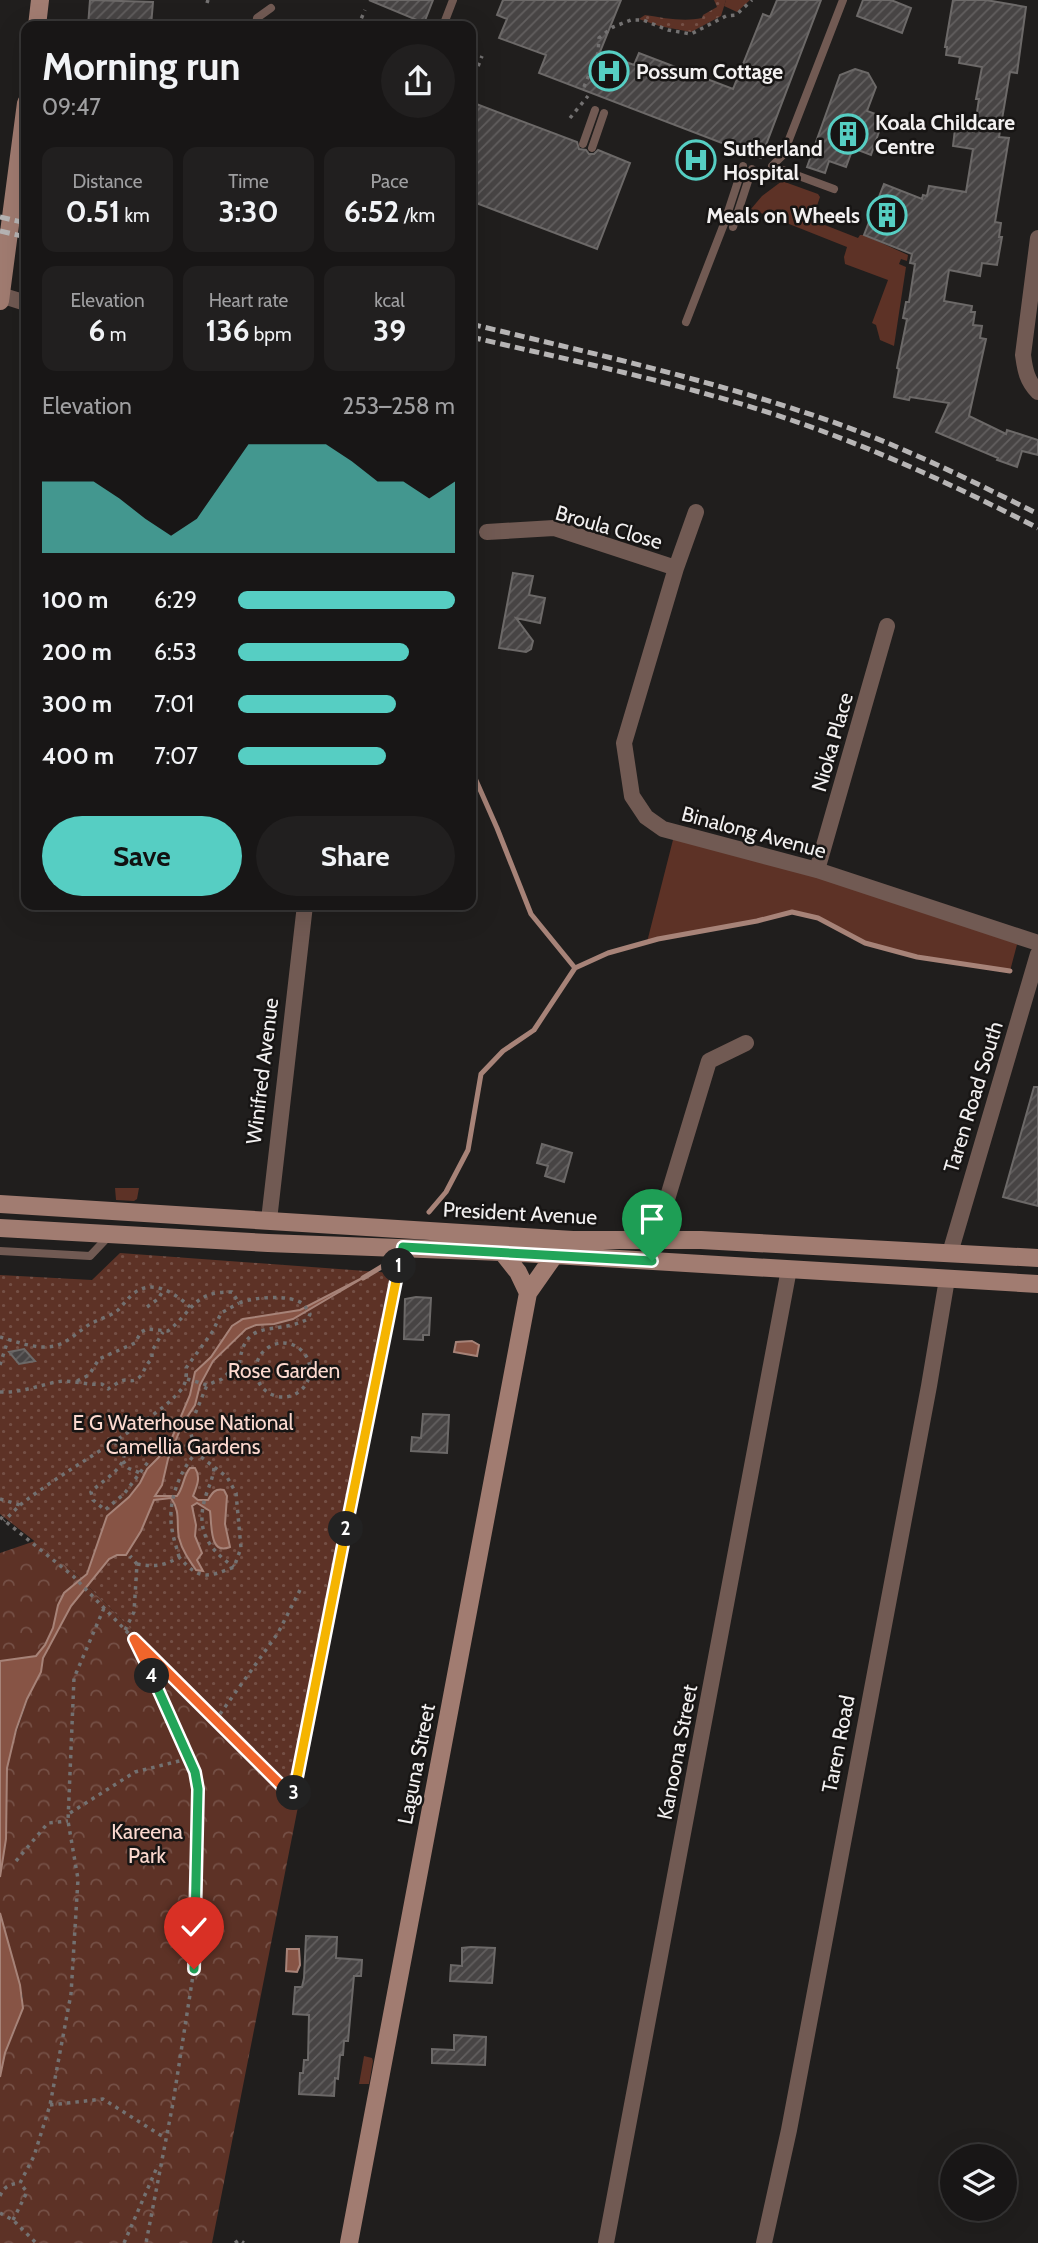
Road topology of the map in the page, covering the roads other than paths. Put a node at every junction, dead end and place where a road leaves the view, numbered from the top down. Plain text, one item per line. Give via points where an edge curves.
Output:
1 (40, 0) edge
2 (453, 0) edge
3 (843, 0) edge
4 (271, 8) dead end
5 (38, 21) edge
6 (257, 21) edge
7 (445, 21) edge
8 (600, 111) dead end
9 (21, 140) edge
10 (587, 146) dead end
11 (747, 168) dead end
12 (834, 189) dead end
13 (1038, 238) edge
14 (0, 297) edge
15 (21, 302) edge
16 (686, 322) dead end
17 (1038, 392) edge
18 (696, 512) dead end
19 (487, 531) dead end
20 (676, 568) junction
21 (887, 626) dead end
22 (817, 870) junction
23 (304, 910) edge
24 (1038, 943) edge
25 (1038, 954) edge
26 (746, 1043) dead end
27 (0, 1204) edge
28 (269, 1220) junction
29 (0, 1228) edge
30 (110, 1234) junction
31 (655, 1239) junction
32 (268, 1243) junction
33 (0, 1251) edge
34 (502, 1252) junction
35 (950, 1253) junction
36 (554, 1256) junction
37 (1038, 1258) edge
38 (652, 1261) junction
39 (789, 1269) junction
40 (947, 1279) junction
41 (1038, 1284) edge
42 (528, 1293) junction
43 (349, 2243) edge
44 (606, 2243) edge
45 (764, 2243) edge

1 - 5 main road
2 - 7 lane
3 - 12 lane via 783,155 772,166
4 - 6 lane
8 - 10 lane
9 - 14 main road
11 - 16 lane via 729,226
13 - 17 street via 1023,355 1030,384
14 - 15 street
18 - 20 street, Binalong Avenue
19 - 20 street, Broula Close via 554,528
20 - 22 street, Binalong Avenue via 624,743 632,796 646,817 663,829
21 - 22 street, Nioka Place
22 - 24 street, Binalong Avenue
23 - 28 street, Winifred Avenue
25 - 35 street, Taren Road South
26 - 31 street via 709,1061
27 - 28 main road, President Avenue
28 - 31 main road, President Avenue via 573,1240
28 - 32 main road, Winifred Avenue
29 - 30 main road, President Avenue
30 - 32 main road, President Avenue
30 - 33 lane via 90,1256
31 - 35 main road, President Avenue
31 - 38 main road
32 - 34 main road, President Avenue
34 - 36 main road, President Avenue
34 - 42 main road
35 - 37 main road, President Avenue
35 - 40 main road, Taren Road
36 - 38 main road, President Avenue
36 - 42 main road, Laguna Street
38 - 39 main road, President Avenue
39 - 40 main road, President Avenue
39 - 44 street, Kanoona Street
40 - 41 main road, President Avenue
40 - 45 street, Taren Road
42 - 43 main road, Laguna Street

